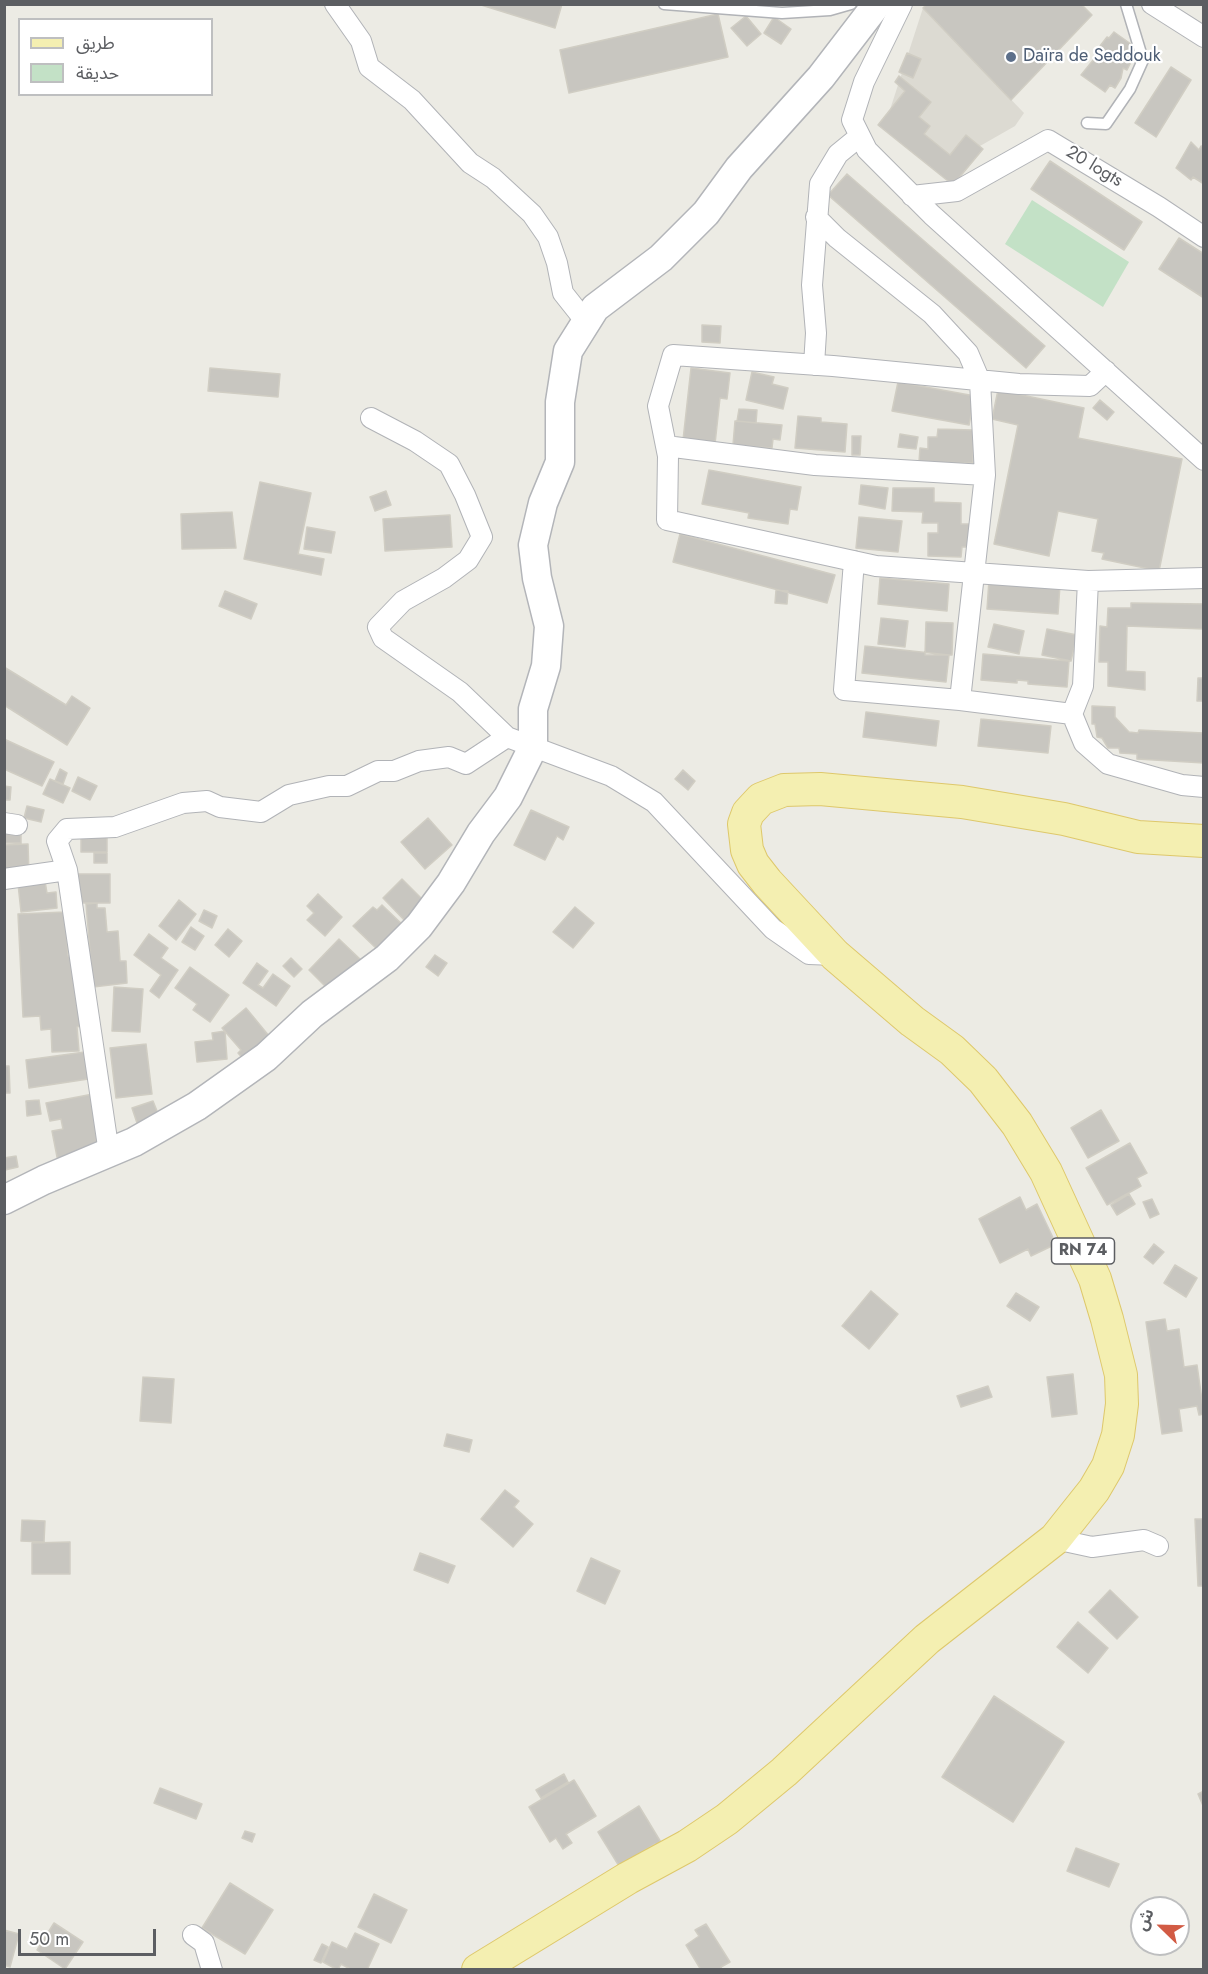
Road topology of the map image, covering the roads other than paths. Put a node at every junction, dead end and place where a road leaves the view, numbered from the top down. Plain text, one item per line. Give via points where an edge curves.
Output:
1 (335, 4) edge
2 (664, 4) edge
3 (851, 4) edge
4 (877, 4) edge
5 (902, 4) edge
6 (1126, 4) edge
7 (1152, 4) edge
8 (1203, 37) edge
9 (1087, 123) dead end
10 (860, 136) junction
11 (912, 195) junction
12 (816, 217) junction
13 (1203, 237) edge
14 (586, 322) junction
15 (814, 365) junction
16 (1106, 371) junction
17 (980, 381) junction
18 (371, 418) dead end
19 (666, 446) junction
20 (1203, 460) edge
21 (985, 475) junction
22 (854, 561) junction
23 (974, 572) junction
24 (1203, 579) edge
25 (1088, 581) junction
26 (960, 700) junction
27 (1072, 714) junction
28 (507, 736) junction
29 (533, 747) junction
30 (1203, 787) edge
31 (1203, 841) edge
32 (67, 870) junction
33 (4, 879) edge
34 (835, 955) junction
35 (109, 1153) junction
36 (4, 1200) edge
37 (1055, 1539) junction
38 (1158, 1546) dead end
39 (193, 1935) dead end
40 (212, 1970) edge
41 (478, 1970) edge

1 - 14 street via 361,41 369,67 412,100 470,163 493,177 532,214 548,237 563,293
2 - 3 lane via 782,13 830,10
4 - 14 street via 706,213 661,258 595,308
5 - 10 street via 864,82 852,120
6 - 9 lane via 1143,60 1130,89 1106,124
7 - 8 street
10 - 11 street via 867,150
10 - 12 street via 838,154 820,183
11 - 13 street, 20 logts via 957,191 1048,140
11 - 16 street
12 - 15 street via 812,285
12 - 17 street via 932,314 968,353
14 - 29 street via 568,351 560,402 560,462 543,503 533,545 549,626 546,666 533,709
15 - 17 street
15 - 19 street via 673,355 658,406
16 - 17 street via 1090,386
16 - 20 street
17 - 21 street
18 - 28 street via 449,464 482,537 468,560 403,601 378,627 383,638 460,692
19 - 21 street via 815,465
19 - 22 street via 667,520
21 - 23 street
22 - 23 street
22 - 26 street via 844,690
23 - 25 street
23 - 26 street
24 - 25 street
25 - 27 street via 1083,686
26 - 27 street
27 - 30 street via 1084,743 1108,764
28 - 29 street
28 - 32 street via 466,764 449,757 419,761 394,771 378,771 347,786 289,795 261,812 228,809 207,801 183,803 115,827 67,829 57,841
29 - 34 street via 611,776 654,802 773,929 809,954
29 - 35 street via 508,797 452,883 419,926 387,958 312,1014 266,1057 197,1106
31 - 34 main road, RN 74 via 1138,837 1064,819 962,802 820,789 784,790 768,795 748,813 744,824 747,850 767,882
32 - 33 street
32 - 35 street
34 - 37 main road, RN 74 via 952,1050 990,1089 1046,1172 1095,1279 1121,1375 1119,1425 1108,1466
35 - 36 street
37 - 38 street via 1092,1547 1143,1540
37 - 41 main road, RN 74 via 927,1639 783,1772 726,1819 668,1858 628,1878
39 - 40 street via 204,1943

